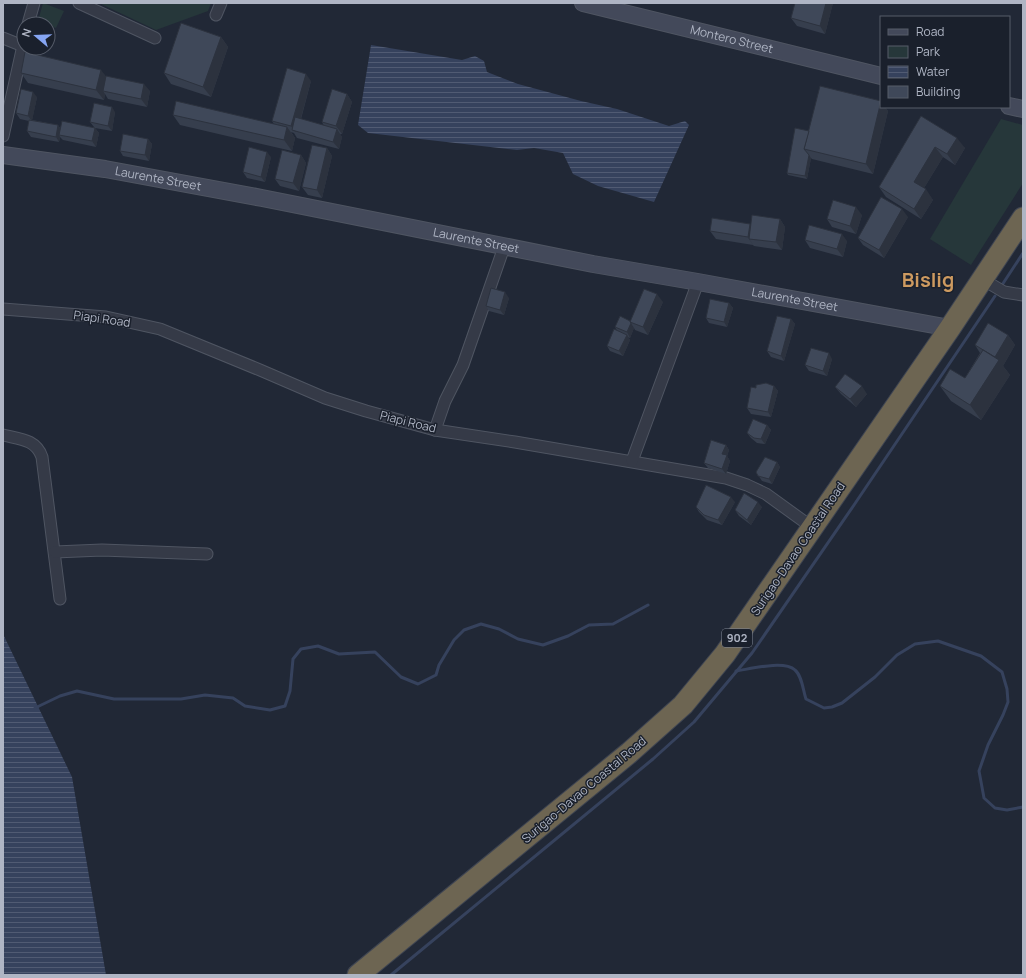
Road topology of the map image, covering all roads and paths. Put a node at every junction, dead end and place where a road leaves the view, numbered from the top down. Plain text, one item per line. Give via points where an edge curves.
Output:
1 (34, 3) edge
2 (79, 3) edge
3 (221, 3) edge
4 (583, 3) edge
5 (216, 14) dead end
6 (30, 16) edge
7 (3, 38) edge
8 (155, 38) dead end
9 (16, 42) edge
10 (19, 56) edge
11 (880, 76) edge
12 (6, 101) edge
13 (1010, 106) edge
14 (1023, 109) edge
15 (3, 136) edge
16 (3, 155) edge
17 (1023, 218) edge
18 (504, 247) junction
19 (982, 279) junction
20 (698, 282) junction
21 (1023, 295) edge
22 (3, 309) edge
23 (950, 328) junction
24 (435, 430) junction
25 (3, 435) edge
26 (632, 461) junction
27 (813, 528) junction
28 (55, 552) junction
29 (207, 554) dead end
30 (60, 599) dead end
31 (358, 975) edge

1 - 6 street
2 - 8 street
3 - 5 street
4 - 11 street, Montero Street
7 - 9 street
10 - 12 street
12 - 15 street
13 - 14 street
16 - 18 street, Laurente Street via 105,169
17 - 19 highway, Surigao-Davao Coastal Road / 902
18 - 20 street, Laurente Street
18 - 24 street via 463,365 445,401
19 - 21 street via 1004,292
19 - 23 highway, Surigao-Davao Coastal Road / 902
20 - 23 street, Laurente Street
20 - 26 street
22 - 24 street, Piapi Road via 106,317 160,328 325,398
23 - 27 highway, Surigao-Davao Coastal Road / 902
24 - 26 street, Piapi Road
25 - 28 street via 30,442 40,450
26 - 27 street, Piapi Road via 726,478 747,485 766,494
27 - 31 highway, Surigao-Davao Coastal Road / 902 via 726,654 683,704 629,753
28 - 29 street via 102,550
28 - 30 street

